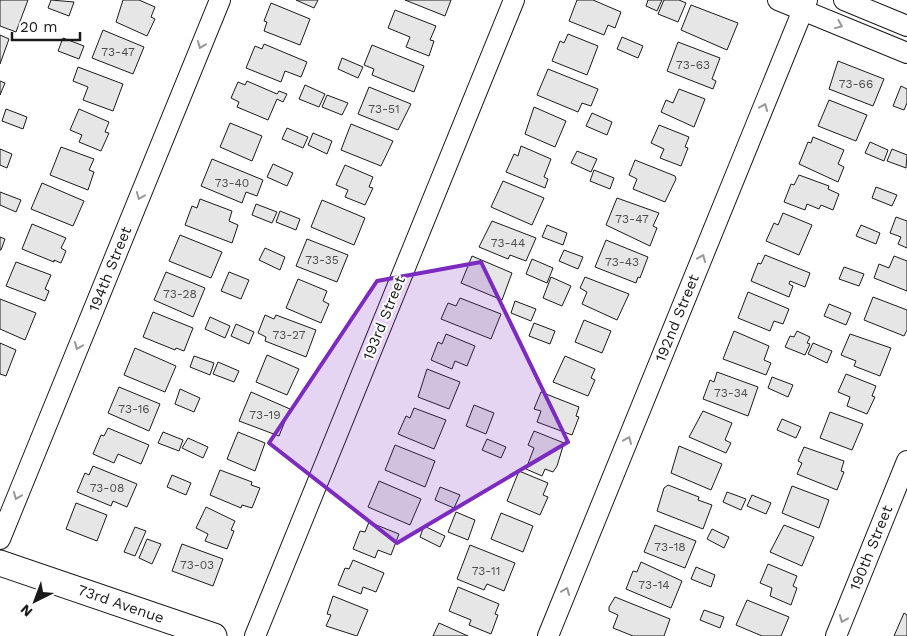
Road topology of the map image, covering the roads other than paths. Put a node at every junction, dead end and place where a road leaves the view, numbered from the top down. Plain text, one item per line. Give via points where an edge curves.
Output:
1 (220, 0) edge
2 (514, 0) edge
3 (778, 0) edge
4 (844, 0) edge
5 (805, 6) edge
6 (907, 26) edge
7 (907, 53) edge
8 (907, 461) edge
9 (0, 539) edge
10 (0, 563) edge
11 (214, 636) edge
12 (255, 636) edge
13 (548, 636) edge
14 (836, 636) edge

1 -> 9 street, 194th Street
2 - 12 street, 193rd Street
3 - 5 street
4 - 6 street
5 -> 7 street
13 -> 5 street, 192nd Street
8 -> 14 street, 190th Street
10 - 11 street, 73rd Avenue

